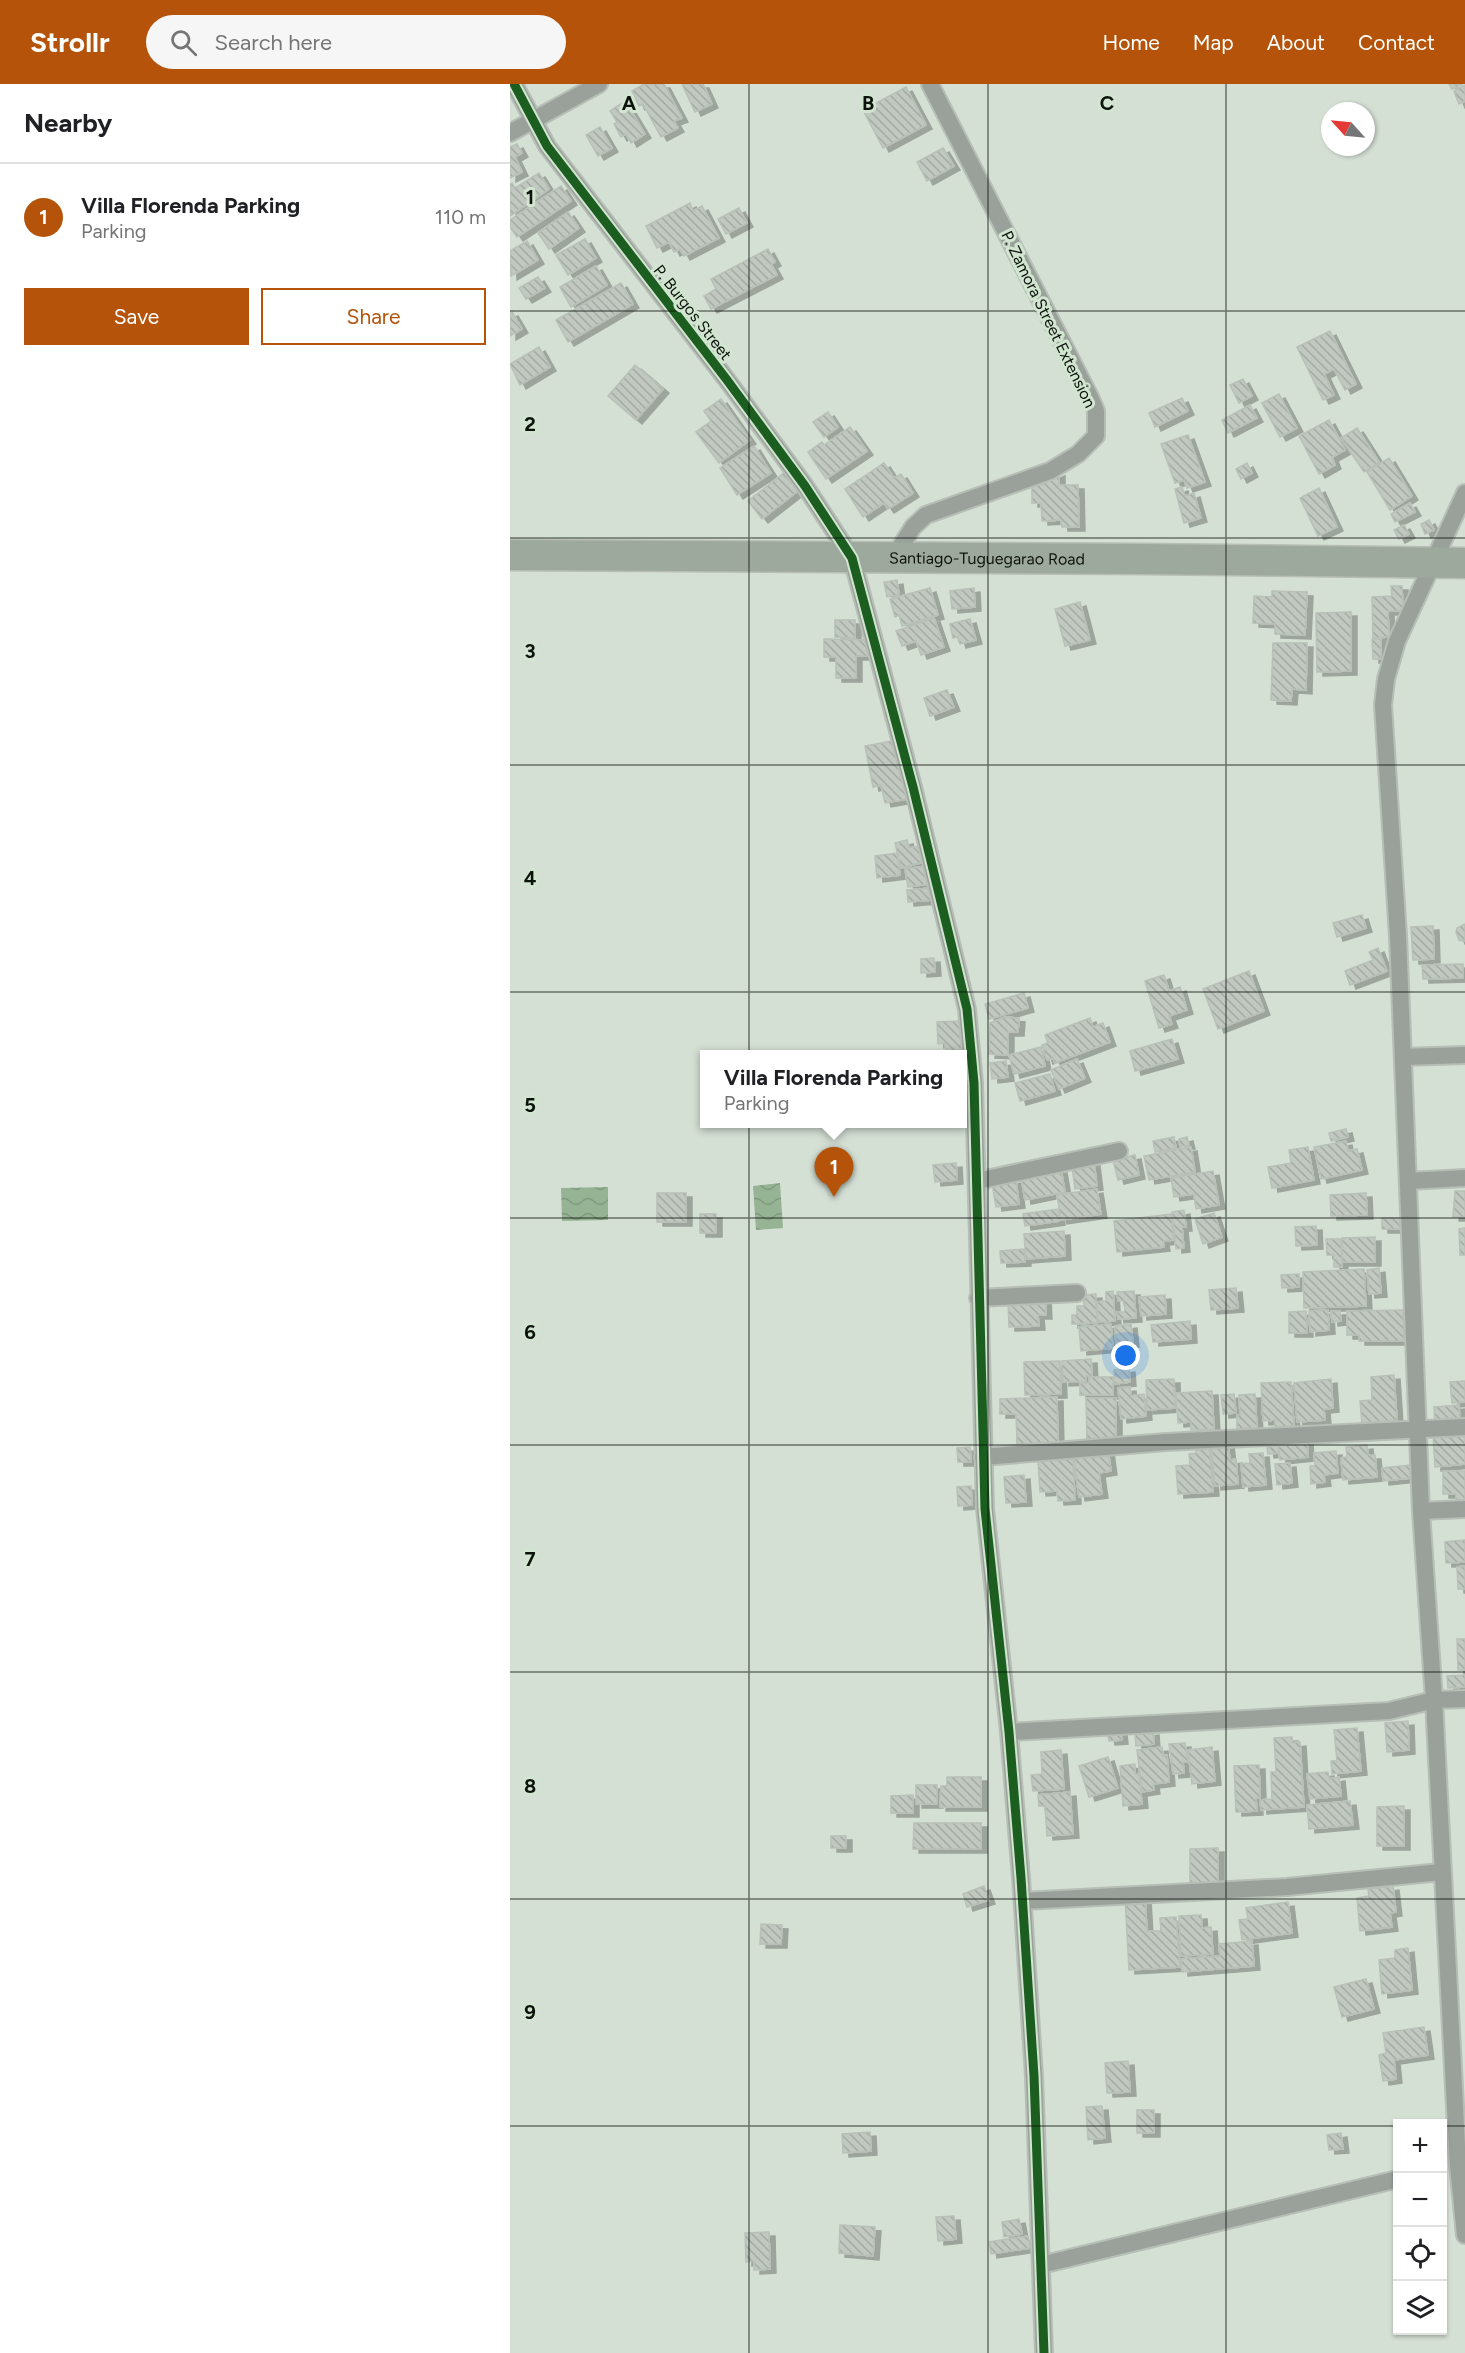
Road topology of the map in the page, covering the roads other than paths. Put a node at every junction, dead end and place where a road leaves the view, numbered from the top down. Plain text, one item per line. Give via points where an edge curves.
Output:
1 (514, 84) edge
2 (599, 84) edge
3 (930, 84) edge
4 (532, 121) junction
5 (510, 133) edge
6 (1465, 493) edge
7 (510, 555) edge
8 (852, 558) junction
9 (894, 558) junction
10 (1432, 563) junction
11 (1465, 563) edge
12 (1465, 1055) edge
13 (1403, 1057) junction
14 (1119, 1151) dead end
15 (1465, 1178) edge
16 (977, 1181) junction
17 (1408, 1181) junction
18 (1077, 1293) dead end
19 (978, 1298) junction
20 (1465, 1427) edge
21 (1417, 1429) junction
22 (983, 1456) junction
23 (1465, 1509) edge
24 (1420, 1511) junction
25 (1465, 1699) edge
26 (1434, 1700) junction
27 (1009, 1732) junction
28 (1441, 1872) junction
29 (1023, 1901) junction
30 (1455, 2166) edge
31 (1393, 2181) edge
32 (1465, 2235) edge
33 (1041, 2265) junction
34 (1044, 2353) edge

1 - 4 street, P. Burgos Street
2 - 4 street
3 - 9 street, P. Zamora Street Extension via 1090,397 1096,411 1096,436 1078,454 1050,471 926,515 913,527
4 - 5 street
4 - 8 street, P. Burgos Street via 805,486
6 - 10 street
7 - 8 highway, Santiago-Tuguegarao Road
8 - 9 highway, Santiago-Tuguegarao Road
8 - 16 street, P. Burgos Street via 967,1009
9 - 10 highway, Santiago-Tuguegarao Road
10 - 11 highway, Santiago-Tuguegarao Road
10 - 13 street via 1396,641 1383,705
12 - 13 street
13 - 17 street
14 - 16 street
15 - 17 street
16 - 19 street, P. Burgos Street
17 - 21 street
18 - 19 street
19 - 22 street, P. Burgos Street
20 - 21 street
21 - 22 street
21 - 24 street
22 - 27 street, P. Burgos Street
23 - 24 street
24 - 26 street
25 - 26 street
26 - 27 street via 1389,1711
26 - 28 street
27 - 29 street, P. Burgos Street
28 - 29 street via 1287,1887
28 - 30 street
29 - 33 street, P. Burgos Street
30 - 32 street
31 - 33 street
33 - 34 street, P. Burgos Street

